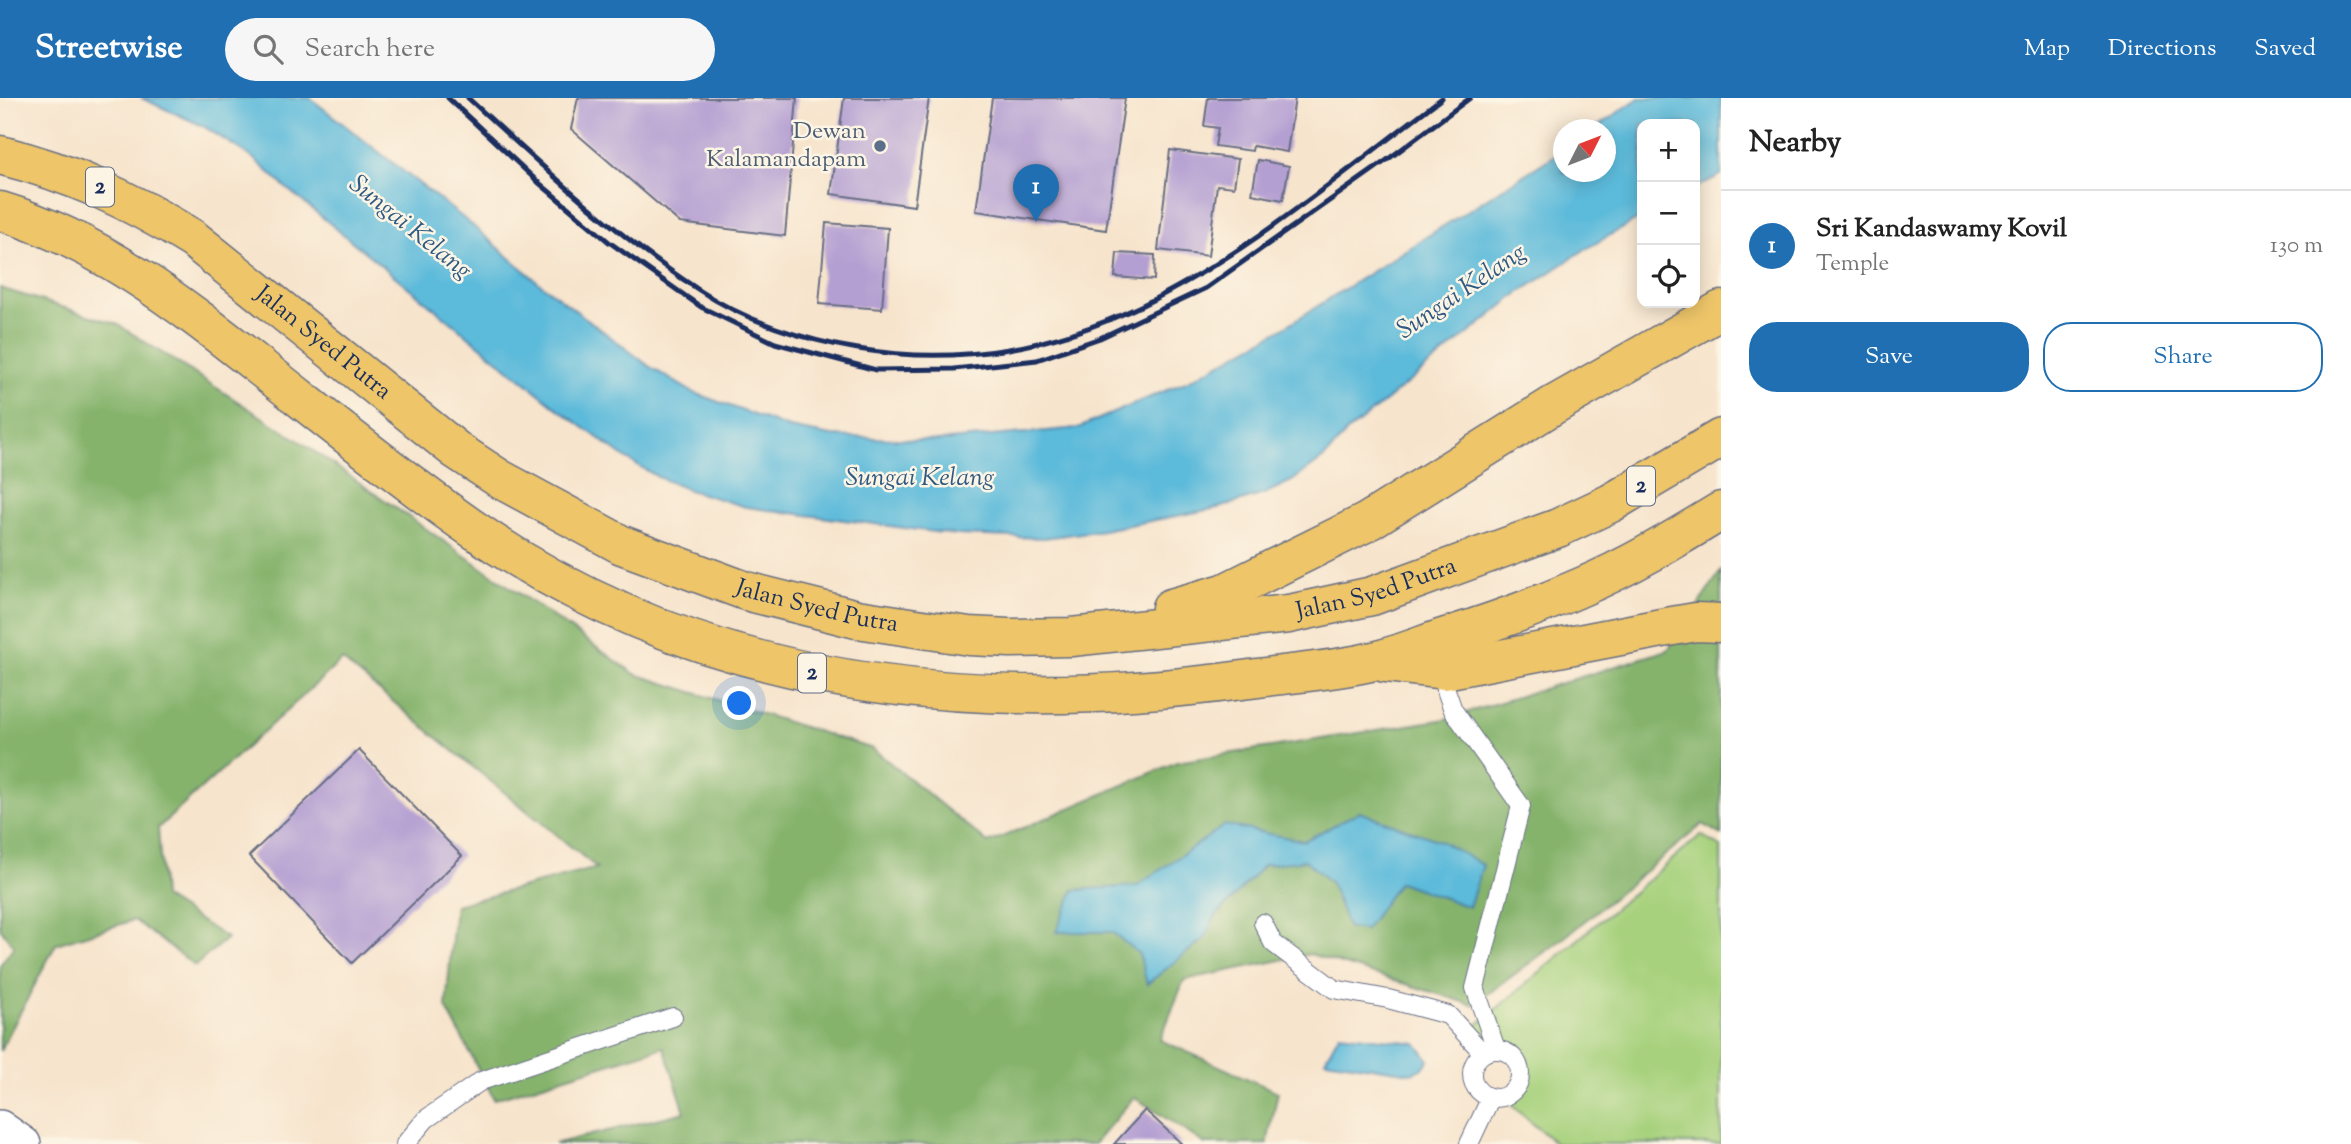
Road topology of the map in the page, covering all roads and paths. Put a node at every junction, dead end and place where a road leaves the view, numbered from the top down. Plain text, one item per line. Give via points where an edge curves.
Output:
1 (0, 155) edge
2 (0, 211) edge
3 (1721, 310) edge
4 (1721, 438) edge
5 (1721, 512) edge
6 (1721, 622) edge
7 (1071, 637) junction
8 (1372, 662) junction
9 (1444, 670) junction
10 (1263, 923) dead end
11 (673, 1017) dead end
12 (1489, 1051) junction
13 (1491, 1097) junction
14 (0, 1127) edge
15 (24, 1144) edge
16 (405, 1144) edge
17 (1469, 1144) edge

1 - 7 main road, Jalan Syed Putra / 2 via 45,166 153,214 456,450 622,545 746,591 857,619 969,636
2 - 8 main road, 2 via 69,236 125,268 224,338 451,514 539,570 603,605 706,646 856,681 1040,696 1215,683
3 - 7 main road via 1552,405 1367,522 1303,555 1224,593
4 - 7 main road, Jalan Syed Putra / 2 via 1611,503 1558,528 1372,596 1289,614
5 - 8 main road, 2 via 1581,588
6 - 9 main road via 1667,626
8 - 9 main road
9 - 12 lane via 1453,710 1521,806 1475,988
10 - 12 lane via 1273,943 1334,989 1448,1015
11 - 16 lane via 481,1081 426,1119
12 - 13 lane via 1474,1063 1472,1078 1478,1090
12 - 13 lane via 1506,1052 1519,1070 1512,1091
13 - 17 lane
14 - 15 street

